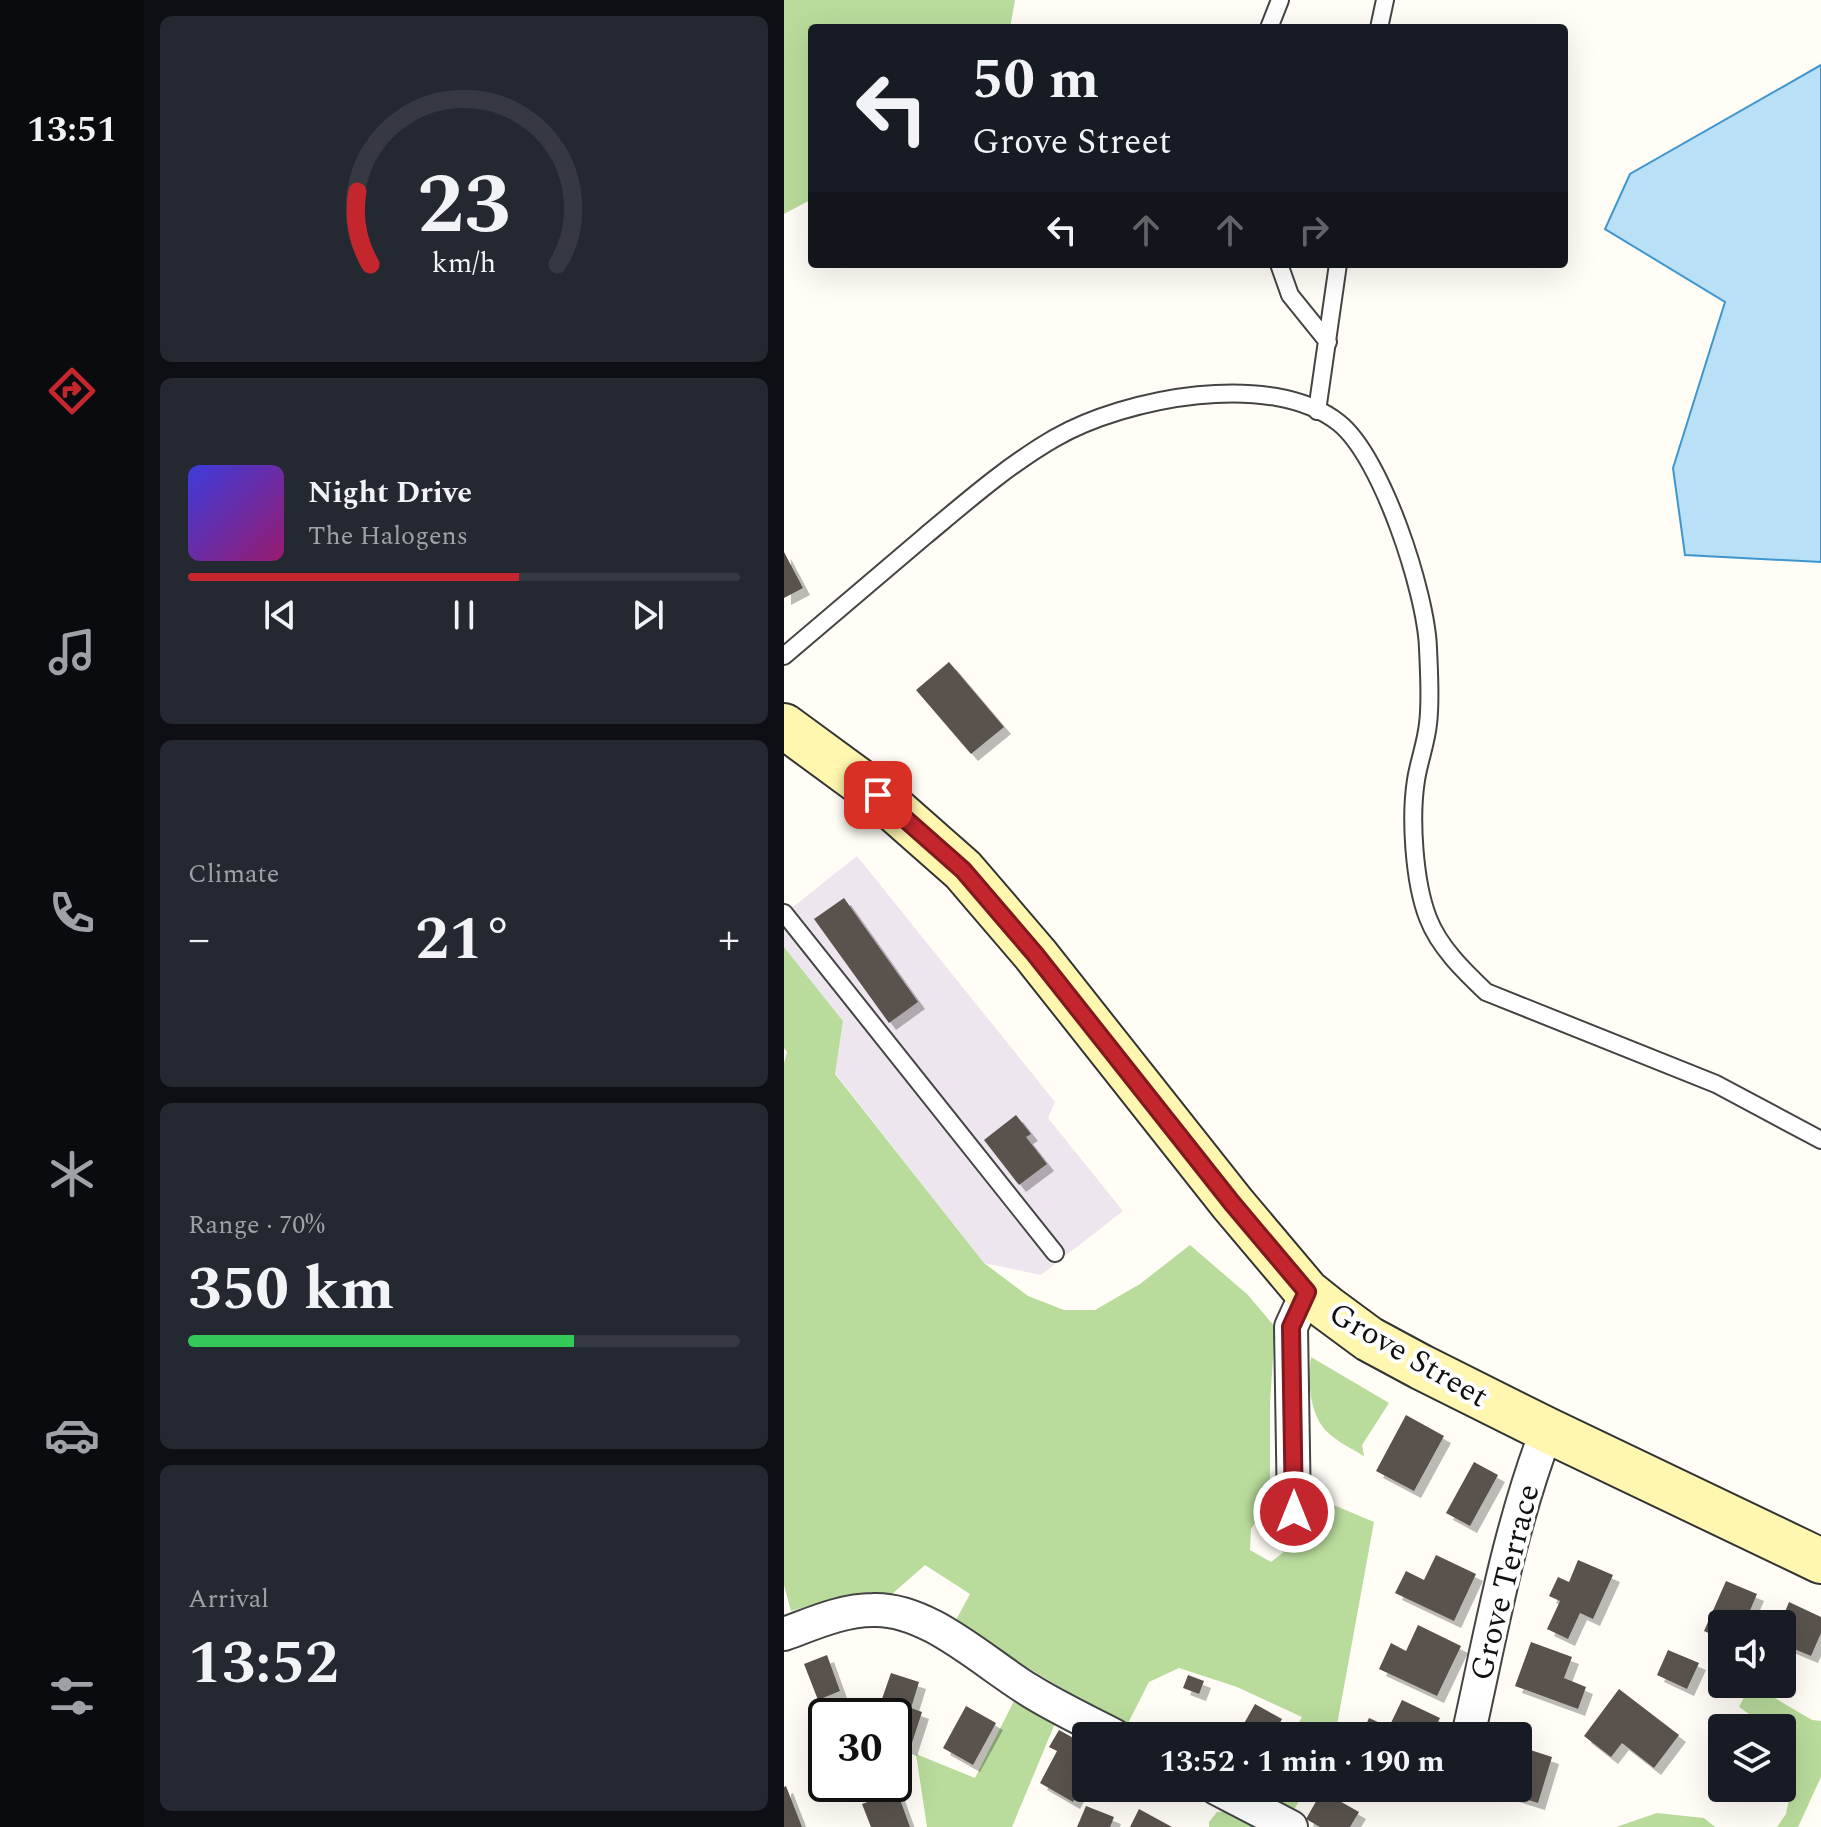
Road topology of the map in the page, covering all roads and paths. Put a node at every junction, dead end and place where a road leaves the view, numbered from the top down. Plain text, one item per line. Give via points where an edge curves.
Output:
1 (1280, 0) edge
2 (1385, 0) edge
3 (1271, 24) edge
4 (1380, 24) edge
5 (1280, 268) edge
6 (1337, 268) edge
7 (1328, 342) junction
8 (1317, 411) junction
9 (784, 656) edge
10 (784, 726) edge
11 (784, 913) edge
12 (1821, 1140) edge
13 (1055, 1253) dead end
14 (1307, 1292) junction
15 (1547, 1430) junction
16 (1294, 1512) dead end
17 (1821, 1561) edge
18 (784, 1634) edge
19 (1088, 1722) edge
20 (1471, 1722) edge
21 (1243, 1802) edge
22 (1291, 1827) edge

1 - 3 lane
2 - 4 lane
5 - 7 lane via 1290,295
6 - 7 lane
7 - 8 lane
8 - 9 lane via 1283,396 1194,395 1129,408 1057,437 987,485
8 - 12 lane via 1355,436 1369,458 1416,576 1428,645 1429,723 1416,783 1414,853 1428,919 1457,964 1486,992 1716,1084
10 - 14 main road, Grove Street via 878,795 963,870
11 - 13 lane
14 - 15 main road, Grove Street via 1369,1339
14 - 16 street via 1291,1327
15 - 17 main road, Grove Street
15 - 20 street, Grove Terrace via 1513,1531
18 - 19 street via 859,1611 897,1612 936,1628 1038,1696
21 - 22 street

